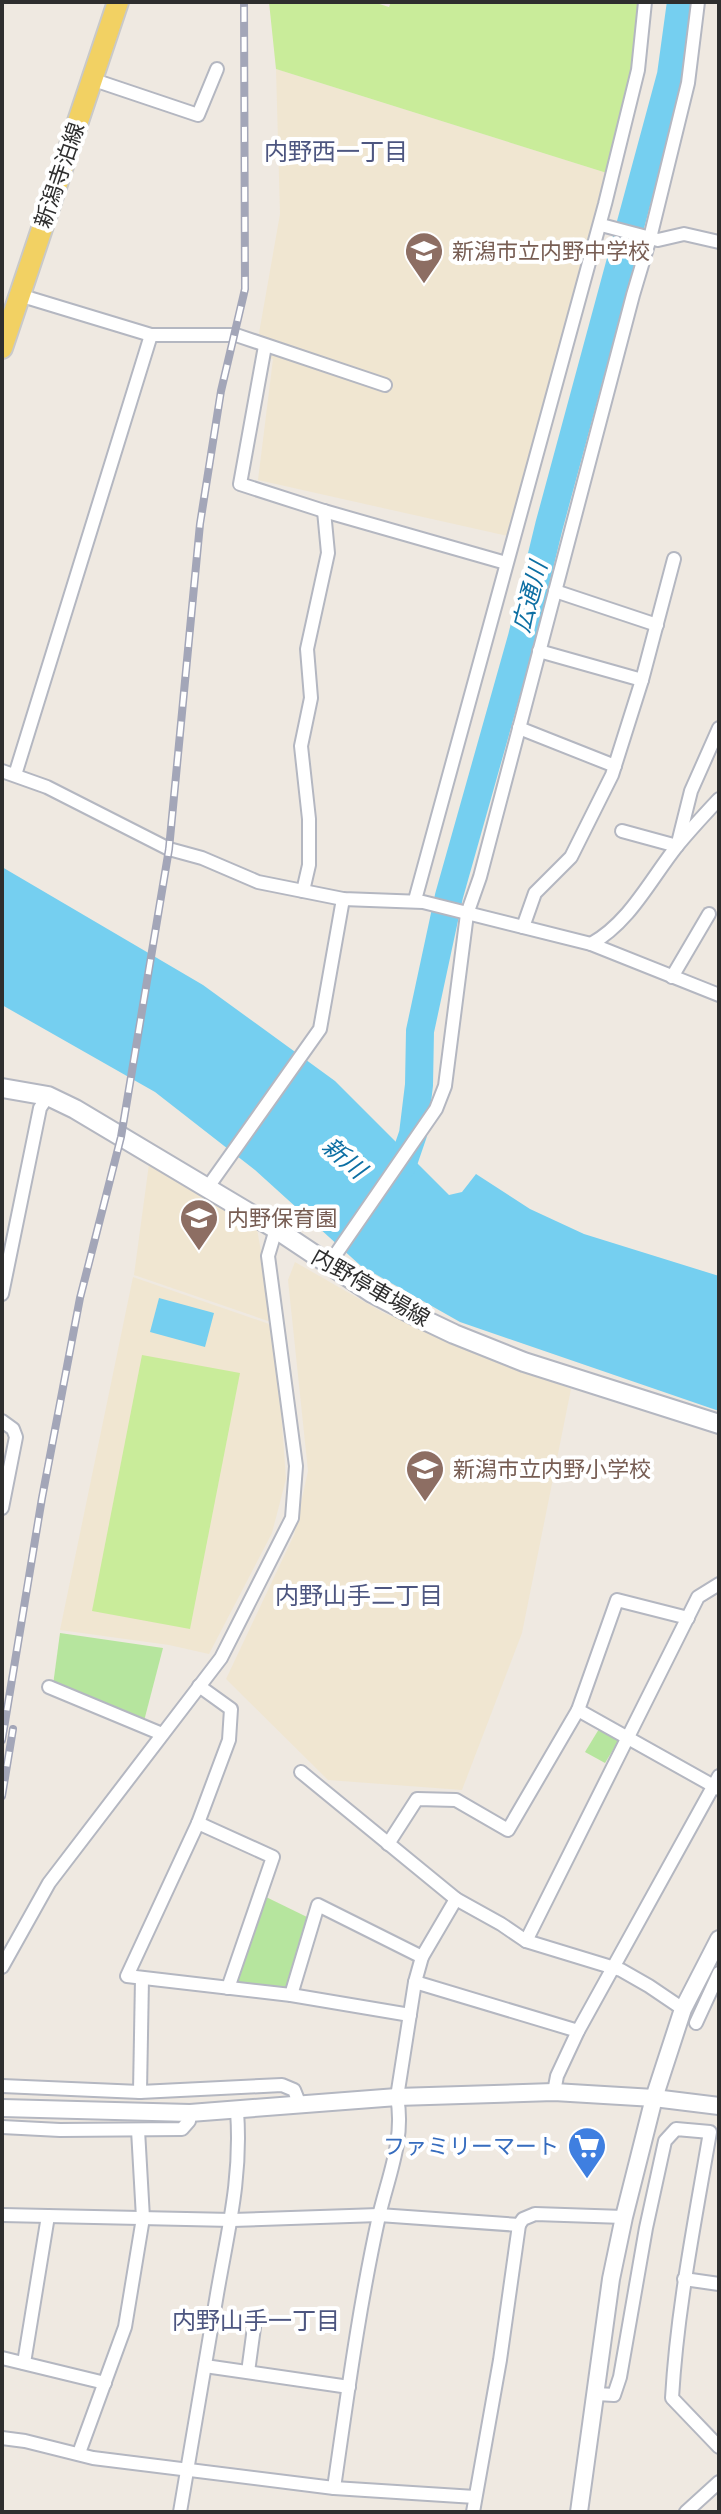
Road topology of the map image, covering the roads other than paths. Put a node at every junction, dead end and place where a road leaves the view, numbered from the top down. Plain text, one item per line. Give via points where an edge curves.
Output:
1 (118, 2) edge
2 (645, 2) edge
3 (698, 2) edge
4 (217, 69) dead end
5 (91, 79) junction
6 (605, 226) dead end
7 (648, 237) junction
8 (719, 242) edge
9 (19, 295) junction
10 (151, 335) junction
11 (265, 346) junction
12 (2, 348) edge
13 (385, 385) dead end
14 (324, 511) junction
15 (674, 559) dead end
16 (506, 563) junction
17 (555, 591) junction
18 (657, 625) junction
19 (539, 651) junction
20 (642, 680) junction
21 (519, 728) junction
22 (719, 728) edge
23 (615, 766) junction
24 (2, 771) edge
25 (15, 775) junction
26 (719, 799) edge
27 (622, 831) dead end
28 (677, 846) junction
29 (303, 891) junction
30 (343, 899) junction
31 (419, 901) junction
32 (464, 913) junction
33 (709, 914) dead end
34 (523, 927) junction
35 (591, 944) junction
36 (672, 977) junction
37 (719, 995) edge
38 (2, 1088) edge
39 (48, 1096) junction
40 (208, 1187) junction
41 (276, 1229) junction
42 (7, 1245) edge
43 (329, 1264) junction
44 (2, 1294) edge
45 (2, 1421) edge
46 (719, 1424) edge
47 (2, 1508) edge
48 (719, 1584) edge
49 (688, 1618) junction
50 (199, 1686) junction
51 (49, 1687) dead end
52 (578, 1710) junction
53 (162, 1734) junction
54 (628, 1739) junction
55 (301, 1772) dead end
56 (717, 1784) edge
57 (198, 1823) junction
58 (388, 1844) junction
59 (456, 1899) junction
60 (719, 1939) edge
61 (526, 1941) junction
62 (422, 1957) junction
63 (612, 1966) junction
64 (2, 1967) edge
65 (719, 1973) edge
66 (142, 1978) junction
67 (415, 1982) junction
68 (228, 1988) junction
69 (291, 1995) junction
70 (683, 2009) junction
71 (410, 2015) junction
72 (696, 2023) dead end
73 (578, 2031) junction
74 (2, 2086) edge
75 (140, 2092) junction
76 (554, 2092) junction
77 (397, 2097) junction
78 (654, 2098) junction
79 (300, 2105) junction
80 (719, 2106) edge
81 (2, 2108) edge
82 (237, 2111) junction
83 (136, 2122) junction
84 (2, 2127) edge
85 (2, 2215) edge
86 (379, 2215) junction
87 (48, 2216) junction
88 (624, 2217) junction
89 (143, 2218) junction
90 (232, 2220) junction
91 (519, 2225) junction
92 (684, 2279) junction
93 (719, 2284) edge
94 (255, 2320) dead end
95 (2, 2358) edge
96 (24, 2363) junction
97 (205, 2366) junction
98 (248, 2372) junction
99 (105, 2383) junction
100 (349, 2387) junction
101 (597, 2394) junction
102 (2, 2438) edge
103 (719, 2447) edge
104 (79, 2453) junction
105 (188, 2468) junction
106 (719, 2482) edge
107 (334, 2488) junction
108 (475, 2497) junction
109 (180, 2512) edge
110 (473, 2512) edge
111 (579, 2512) edge
112 (686, 2512) edge

1 - 5 main road, 新潟寺泊線
2 - 16 street via 638,70 616,159
3 - 7 street via 688,83
4 - 5 street via 198,115
5 - 9 main road, 新潟寺泊線
6 - 7 street
7 - 8 street via 684,234
7 - 17 street
9 - 10 street
9 - 12 main road, 新潟寺泊線
10 - 11 street via 236,335
10 - 25 street
11 - 13 street
11 - 14 street via 240,484
14 - 16 street
14 - 29 street via 328,553 307,649 311,698 301,746 309,819
15 - 18 street
16 - 31 street
17 - 18 street
17 - 19 street
18 - 20 street
19 - 20 street
19 - 21 street
20 - 23 street
21 - 23 street
21 - 32 street via 480,877
22 - 28 street via 691,791
23 - 34 street via 571,857 535,893
24 - 25 street
25 - 29 street via 169,849 258,882
26 - 28 street
27 - 28 street
28 - 35 street via 628,914
29 - 30 street
30 - 31 street
30 - 40 street via 320,1029
31 - 32 street
32 - 34 street
32 - 43 street via 445,1086 436,1109
33 - 36 street
34 - 35 street
35 - 36 street
36 - 37 street
38 - 39 main road, 内野停車場線
39 - 40 main road, 内野停車場線
39 - 42 street via 40,1108
40 - 41 main road, 内野停車場線
41 - 43 main road, 内野停車場線
41 - 50 street via 268,1256 296,1466 292,1518 221,1658
42 - 44 street
43 - 46 main road, 内野停車場線 via 372,1293 454,1334 524,1362
45 - 47 street via 16,1437
48 - 49 street via 698,1597
49 - 52 street via 617,1600
49 - 54 street
50 - 53 street
50 - 57 street via 231,1709 229,1740
51 - 53 street
52 - 54 street
52 - 58 street via 508,1830 456,1800 417,1799
53 - 64 street via 49,1883
54 - 56 street
54 - 61 street
55 - 58 street
56 - 63 street
57 - 66 street via 127,1976
57 - 68 street via 273,1857
58 - 59 street
59 - 61 street
59 - 62 street
60 - 70 street
61 - 63 street
62 - 67 street
62 - 69 street via 318,1905
63 - 70 street
63 - 73 street
65 - 72 street
66 - 68 street
66 - 75 street
67 - 71 street
67 - 73 street
68 - 69 street
69 - 71 street
70 - 78 street
71 - 77 street
73 - 76 street
74 - 75 street
75 - 79 street via 282,2085 294,2090
76 - 77 street
76 - 78 street
77 - 79 street
77 - 86 street via 401,2115 394,2168
78 - 80 street
78 - 88 street
79 - 82 street
81 - 83 street
82 - 83 street
82 - 90 street via 239,2168
83 - 84 street via 60,2130
83 - 89 street
85 - 87 street
86 - 90 street
86 - 91 street
86 - 100 street
87 - 89 street
87 - 96 street
88 - 91 street via 535,2214
88 - 101 street
89 - 90 street
89 - 99 street via 125,2327
90 - 97 street
91 - 108 street
92 - 93 street
92 - 101 street via 710,2132 676,2129 665,2141 620,2377 614,2395
92 - 103 street via 672,2398
94 - 98 street
95 - 96 street
96 - 99 street
97 - 98 street
97 - 105 street
98 - 100 street
99 - 104 street
100 - 107 street
101 - 111 street
102 - 104 street
104 - 105 street
105 - 107 street
105 - 109 street
106 - 112 street
107 - 108 street
108 - 110 street

